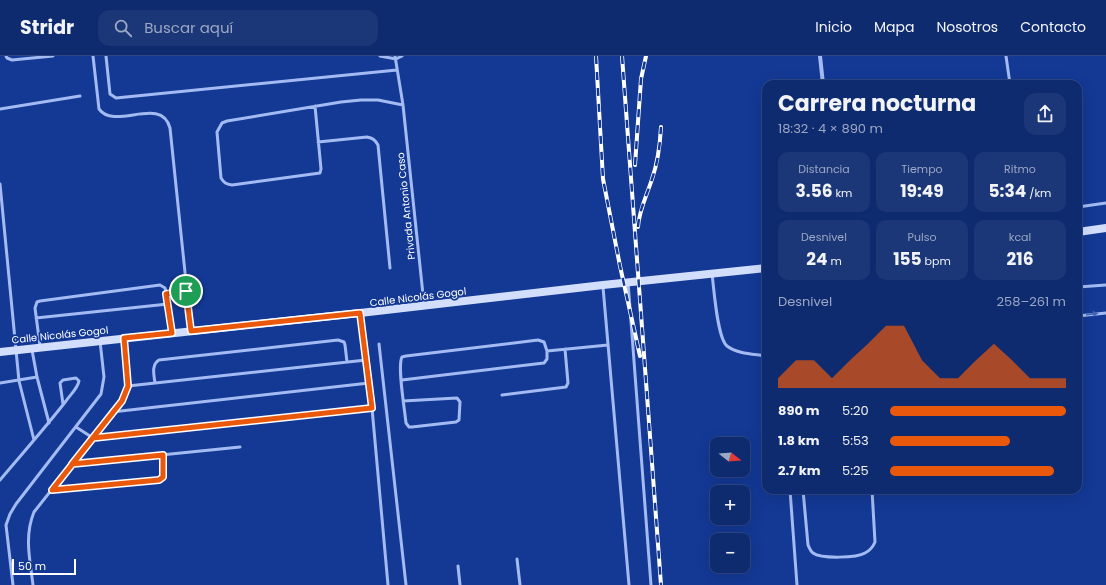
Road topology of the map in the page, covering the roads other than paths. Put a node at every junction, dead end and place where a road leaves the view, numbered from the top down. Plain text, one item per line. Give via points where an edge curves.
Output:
1 (6, 56) edge
2 (53, 56) edge
3 (93, 56) edge
4 (106, 56) edge
5 (380, 56) edge
6 (402, 56) edge
7 (820, 56) edge
8 (1006, 56) edge
9 (395, 57) edge
10 (397, 70) junction
11 (823, 80) edge
12 (1009, 80) edge
13 (80, 96) dead end
14 (402, 105) junction
15 (315, 106) junction
16 (0, 109) edge
17 (318, 142) junction
18 (0, 184) edge
19 (1106, 203) edge
20 (1082, 206) edge
21 (1106, 228) edge
22 (1082, 231) edge
23 (390, 268) dead end
24 (762, 268) edge
25 (712, 274) junction
26 (628, 282) junction
27 (603, 285) junction
28 (1106, 285) edge
29 (1082, 288) edge
30 (186, 291) junction
31 (166, 294) junction
32 (168, 304) junction
33 (425, 306) junction
34 (360, 313) junction
35 (1106, 313) edge
36 (1082, 316) edge
37 (36, 318) junction
38 (191, 331) junction
39 (172, 333) junction
40 (124, 338) junction
41 (100, 341) junction
42 (379, 344) dead end
43 (608, 345) junction
44 (36, 348) junction
45 (17, 349) junction
46 (565, 349) junction
47 (547, 351) junction
48 (0, 352) edge
49 (762, 355) edge
50 (366, 360) junction
51 (347, 362) junction
52 (37, 377) junction
53 (402, 380) junction
54 (19, 381) junction
55 (0, 383) edge
56 (155, 383) junction
57 (369, 383) junction
58 (128, 386) junction
59 (502, 395) dead end
60 (403, 401) junction
61 (63, 404) junction
62 (372, 408) junction
63 (112, 412) junction
64 (49, 423) junction
65 (76, 427) junction
66 (93, 438) junction
67 (34, 440) junction
68 (240, 447) dead end
69 (163, 455) junction
70 (72, 464) junction
71 (0, 480) edge
72 (52, 490) junction
73 (790, 494) edge
74 (803, 494) edge
75 (872, 494) edge
76 (517, 559) dead end
77 (458, 566) dead end
78 (13, 585) edge
79 (33, 585) edge
80 (388, 585) edge
81 (406, 585) edge
82 (460, 585) edge
83 (520, 585) edge
84 (629, 585) edge
85 (651, 585) edge
86 (797, 585) edge

1 - 2 lane via 12,60
3 - 30 lane via 99,109 102,113 110,117 153,113 164,117 168,122
4 - 10 lane via 110,94 116,98
5 - 9 lane
6 - 9 lane
7 - 11 street
8 - 12 lane
9 - 10 lane, Privada Antonio Caso
10 - 14 lane, Privada Antonio Caso
13 - 16 lane
14 - 15 lane via 378,100 361,100
14 - 33 lane, Privada Antonio Caso
15 - 17 lane
15 - 17 lane via 222,123 217,132 221,178 226,184 232,185 318,174 321,169
17 - 23 lane via 367,137 372,138 378,145
18 - 45 lane
19 - 20 lane
21 - 22 street
24 - 25 street, Calle Nicolás Gogol
25 - 26 street, Calle Nicolás Gogol
25 - 49 lane via 723,341 735,350
26 - 27 street, Calle Nicolás Gogol
26 - 85 lane
27 - 33 street, Calle Nicolás Gogol
27 - 43 lane
28 - 29 lane
30 - 31 lane
30 - 38 lane
31 - 32 lane
31 - 37 lane via 165,288 160,285 40,301 36,304
32 - 37 lane
32 - 39 lane
33 - 34 street, Calle Nicolás Gogol
34 - 38 street, Calle Nicolás Gogol
34 - 50 lane
36 -> 35 lane
37 - 44 lane
38 - 39 street, Calle Nicolás Gogol
39 - 40 street, Calle Nicolás Gogol
40 - 41 street, Calle Nicolás Gogol
40 - 58 lane
41 - 44 street, Calle Nicolás Gogol
41 - 65 lane via 104,377 101,394
42 - 81 lane
43 - 46 lane
43 - 84 lane
44 - 45 street, Calle Nicolás Gogol
44 - 52 lane
45 - 48 street, Calle Nicolás Gogol
45 - 54 lane
46 - 47 lane
46 - 59 lane via 568,383 566,387
47 - 53 lane via 544,364
47 - 53 lane via 544,342 538,340 406,356 400,360
50 - 51 lane
50 - 57 lane
51 - 56 lane
51 - 56 lane via 344,342 338,340 159,360 154,367
52 - 54 lane
52 - 64 lane
53 - 60 lane
54 - 55 lane
54 - 67 lane
56 - 58 lane
57 - 62 lane
57 - 63 lane
58 - 63 lane via 122,401
60 - 60 lane via 457,398 460,402 459,420 409,427 406,423
61 - 61 lane via 60,383 76,378 79,382
61 - 64 lane
62 - 66 lane
62 - 80 lane
63 - 66 lane
64 - 67 lane
65 - 66 lane
65 - 78 lane via 10,514 6,525
66 - 70 lane
67 - 71 lane
68 - 69 lane
69 - 70 lane
69 - 72 lane via 164,475 159,480
70 - 72 lane
72 - 79 lane via 34,512 28,532
73 - 86 lane
74 - 75 lane via 808,545 811,552 817,556 836,557 860,556 873,548 875,542
76 - 83 lane
77 - 82 lane

